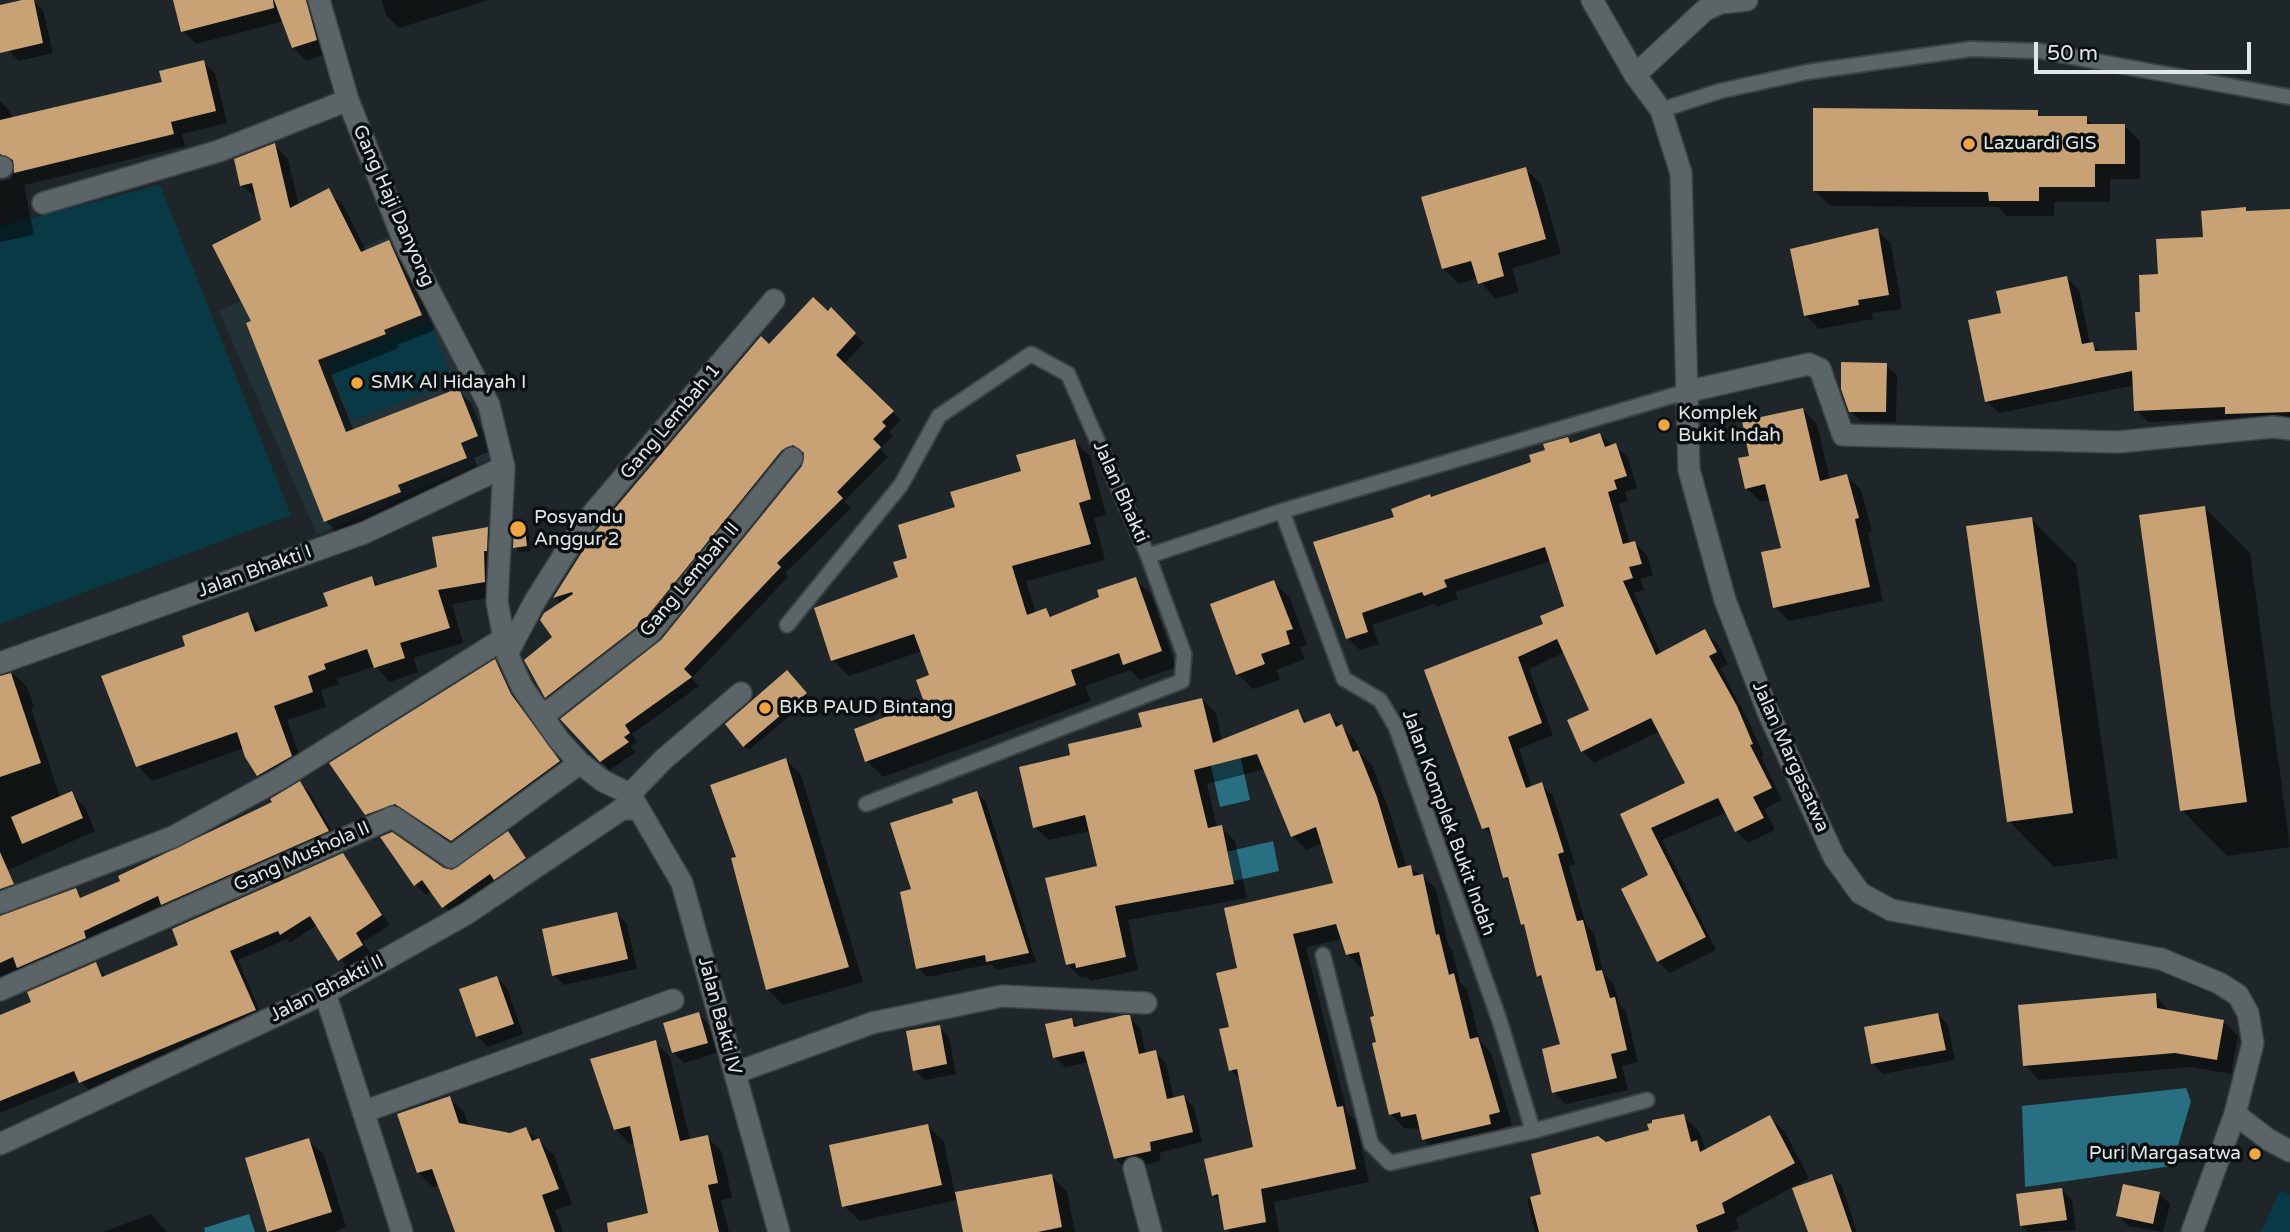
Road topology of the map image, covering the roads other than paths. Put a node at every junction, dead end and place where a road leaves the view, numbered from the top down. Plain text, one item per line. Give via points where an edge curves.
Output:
1 (319, 0) edge
2 (1592, 0) edge
3 (1747, 0) edge
4 (1634, 75) junction
5 (2290, 97) edge
6 (348, 100) junction
7 (1661, 110) junction
8 (43, 202) dead end
9 (774, 300) dead end
10 (1685, 392) junction
11 (2290, 429) edge
12 (792, 458) dead end
13 (504, 467) junction
14 (1282, 511) junction
15 (1148, 556) junction
16 (787, 625) dead end
17 (505, 646) junction
18 (0, 663) edge
19 (741, 693) dead end
20 (543, 716) junction
21 (580, 763) junction
22 (634, 802) junction
23 (866, 804) dead end
24 (0, 903) edge
25 (1323, 955) dead end
26 (0, 989) edge
27 (325, 993) junction
28 (673, 1000) dead end
29 (1146, 1003) dead end
30 (734, 1073) junction
31 (1647, 1100) dead end
32 (363, 1112) junction
33 (2235, 1114) junction
34 (1532, 1131) junction
35 (0, 1144) edge
36 (2290, 1151) edge
37 (1134, 1168) dead end
38 (402, 1232) edge
39 (779, 1232) edge
40 (1151, 1232) edge
41 (2192, 1232) edge

1 - 6 street, Gang Haji Danyong
2 - 4 street, Jalan Margasatwa
3 - 4 street via 1705,10
4 - 7 street, Jalan Margasatwa
5 - 7 lane via 2040,51 1972,49 1807,72 1720,90
6 - 8 street via 219,151
6 - 13 street, Gang Haji Danyong via 405,244 489,405
7 - 10 street, Jalan Margasatwa via 1681,173
9 - 17 street, Gang Lembah 1 via 583,525
10 - 11 street via 1810,364 1820,369 1843,435 2118,442
10 - 14 lane
10 - 33 street, Jalan Margasatwa via 1689,470 1725,600 1768,712 1828,845 1860,893 1891,910 2161,959 2219,983 2238,995 2248,1013 2253,1043
12 - 20 street, Gang Lembah II via 651,632
13 - 17 street, Gang Haji Danyong via 497,602
13 - 18 street, Jalan Bhakti I via 364,534
14 - 15 lane
14 - 34 lane, Jalan Komplek Bukit Indah via 1344,679 1380,700 1396,727 1500,1022
15 - 16 lane, Jalan Bhakti via 1068,374 1031,354 940,416 901,485
15 - 23 lane, Jalan Bhakti via 1184,654 1182,681
17 - 20 street, Gang Haji Danyong via 522,687
17 - 24 street via 173,837
19 - 22 street via 664,759
20 - 21 street, Gang Haji Danyong
21 - 22 street, Gang Haji Danyong
21 - 26 street, Gang Mushola II via 451,857 393,817
22 - 27 street, Jalan Bhakti II via 466,914
22 - 30 street, Jalan Bakti IV via 682,883
25 - 34 lane via 1371,1144 1380,1155 1390,1163 1401,1162
27 - 32 street
27 - 35 street, Jalan Bhakti II
28 - 32 street
29 - 30 street via 1002,996 872,1023
30 - 39 street, Jalan Bakti IV
31 - 34 lane
32 - 38 street
33 - 36 street
33 - 41 street, Jalan Margasatwa
37 - 40 street

